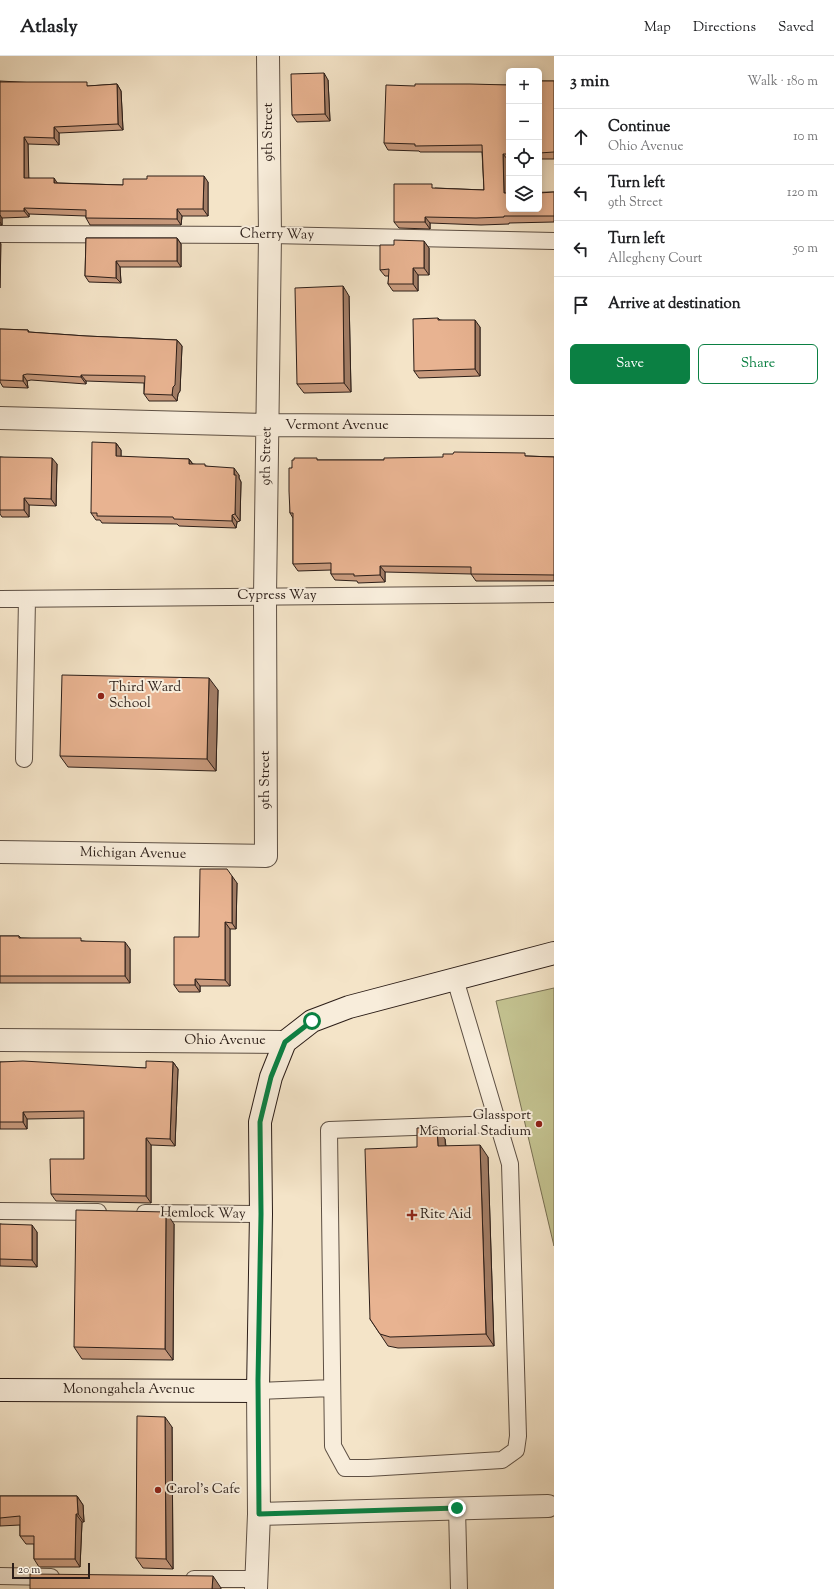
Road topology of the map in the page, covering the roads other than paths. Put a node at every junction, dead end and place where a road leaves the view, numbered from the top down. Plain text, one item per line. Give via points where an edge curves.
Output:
1 (268, 56) edge
2 (0, 234) edge
3 (270, 235) junction
4 (554, 241) edge
5 (0, 418) edge
6 (267, 425) junction
7 (554, 427) edge
8 (554, 594) edge
9 (265, 596) junction
10 (0, 599) edge
11 (27, 599) junction
12 (24, 759) dead end
13 (0, 852) edge
14 (266, 856) joint
15 (554, 953) edge
16 (455, 980) junction
17 (0, 1040) edge
18 (285, 1042) junction
19 (498, 1124) junction
20 (0, 1211) edge
21 (261, 1214) junction
22 (332, 1388) junction
23 (0, 1390) edge
24 (258, 1391) junction
25 (548, 1506) dead end
26 (457, 1508) junction
27 (259, 1514) junction
28 (0, 1576) edge
29 (62, 1578) edge
30 (179, 1579) edge
31 (256, 1584) edge
32 (459, 1589) edge

1 - 3 street, 9th Street
2 - 3 lane, Cherry Way
3 - 4 lane, Cherry Way
3 - 6 street, 9th Street
5 - 6 street, Vermont Avenue
6 - 7 street, Vermont Avenue
6 - 9 street, 9th Street
8 - 9 lane, Cypress Way
9 - 11 lane, Cypress Way
9 - 14 street, 9th Street
10 - 11 lane, Cypress Way
11 - 12 lane
13 - 14 street, Michigan Avenue
15 - 16 street, Ohio Avenue
16 - 18 street, Ohio Avenue via 349,1007 312,1021
16 - 19 lane
17 - 18 street, Ohio Avenue
18 - 21 street via 271,1077 260,1122
19 - 22 lane via 329,1130
19 - 22 lane via 510,1164 518,1436 516,1450 502,1460 345,1468 333,1446
20 - 21 lane, Hemlock Way
21 - 24 street
22 - 24 lane
23 - 24 street, Monongahela Avenue
24 - 27 street
25 - 26 street
26 - 27 street
26 - 32 lane
27 - 31 street
28 - 29 lane
30 - 31 lane

